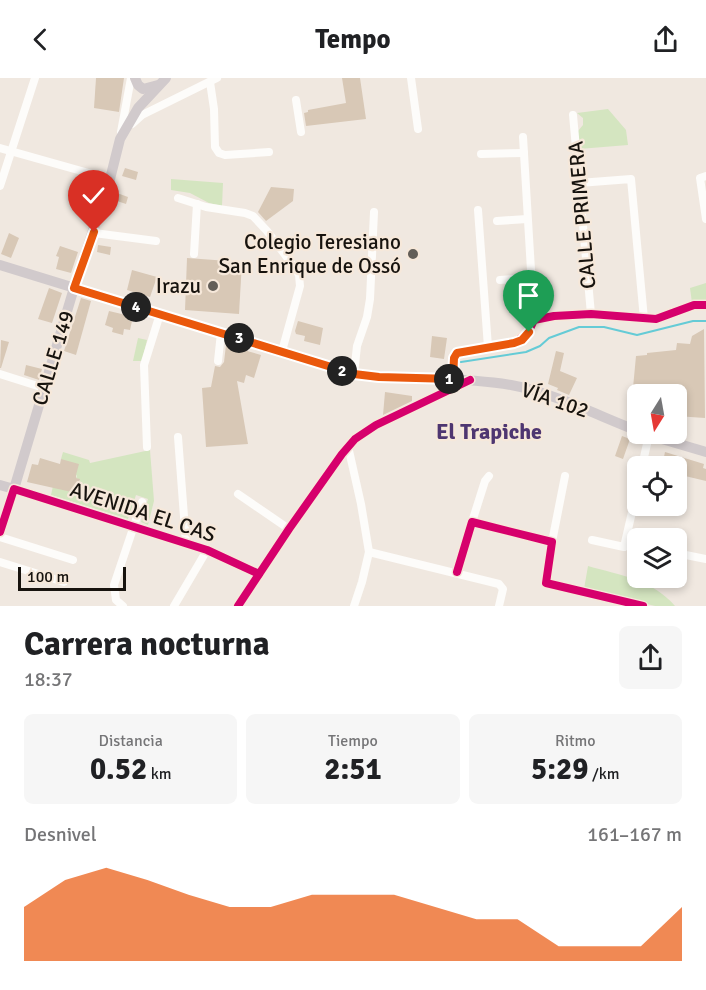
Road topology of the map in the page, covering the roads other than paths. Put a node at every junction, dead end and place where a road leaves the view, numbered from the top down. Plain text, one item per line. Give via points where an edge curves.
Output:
1 (35, 78) edge
2 (411, 78) edge
3 (166, 80) edge
4 (213, 80) edge
5 (132, 81) edge
6 (148, 96) junction
7 (296, 100) dead end
8 (573, 115) dead end
9 (418, 129) dead end
10 (301, 132) dead end
11 (523, 137) dead end
12 (120, 139) junction
13 (0, 148) edge
14 (11, 151) junction
15 (269, 152) dead end
16 (524, 153) junction
17 (482, 154) dead end
18 (703, 177) edge
19 (110, 179) junction
20 (579, 183) junction
21 (0, 186) edge
22 (178, 198) dead end
23 (197, 204) junction
24 (478, 210) dead end
25 (374, 212) dead end
26 (527, 219) junction
27 (706, 219) edge
28 (497, 221) dead end
29 (94, 232) junction
30 (156, 241) dead end
31 (194, 254) dead end
32 (0, 265) edge
33 (531, 278) junction
34 (500, 279) dead end
35 (74, 288) junction
36 (706, 305) edge
37 (160, 314) junction
38 (591, 314) junction
39 (644, 319) junction
40 (534, 320) junction
41 (221, 333) junction
42 (488, 347) junction
43 (282, 351) junction
44 (218, 361) dead end
45 (0, 374) edge
46 (354, 374) junction
47 (454, 383) junction
48 (494, 383) junction
49 (44, 388) junction
50 (627, 427) edge
51 (178, 437) dead end
52 (680, 444) edge
53 (348, 446) junction
54 (147, 447) dead end
55 (706, 452) edge
56 (489, 476) dead end
57 (565, 476) dead end
58 (0, 485) edge
59 (14, 489) junction
60 (238, 494) dead end
61 (142, 502) dead end
62 (631, 516) edge
63 (472, 522) junction
64 (135, 526) junction
65 (289, 529) junction
66 (0, 532) edge
67 (0, 537) edge
68 (592, 540) dead end
69 (552, 542) junction
70 (186, 543) junction
71 (207, 550) junction
72 (369, 552) junction
73 (687, 555) edge
74 (706, 559) edge
75 (73, 560) dead end
76 (0, 562) edge
77 (457, 573) junction
78 (259, 574) junction
79 (64, 582) dead end
80 (123, 606) edge
81 (174, 606) edge
82 (238, 606) edge
83 (354, 606) edge
84 (499, 606) edge
85 (643, 606) edge

1 - 14 street
2 - 9 street
3 - 5 main road via 150,88
3 - 6 main road
4 - 12 street via 142,115
4 - 15 street via 215,147 219,153
5 - 6 main road via 136,94
5 - 12 street, CALLE 149
6 - 12 main road
7 - 10 street
8 - 20 street, CALLE PRIMERA
11 - 16 street
12 - 19 main road, CALLE 149
13 - 14 street
14 - 19 street
14 - 21 street
16 - 17 street
16 - 26 street
18 - 27 street
19 - 29 main road, CALLE 149
20 - 38 street, CALLE PRIMERA
20 - 39 street via 631,179
22 - 23 street
23 - 31 street
23 - 43 street via 253,216 299,275 296,305
24 - 42 street
25 - 46 street via 370,299
26 - 28 street
26 - 33 street
29 - 30 street
29 - 35 main road, CALLE 149
32 - 35 main road
33 - 34 street
33 - 40 street
35 - 37 main road
35 - 49 main road, CALLE 149
36 - 39 street via 694,305 656,320
37 - 41 main road
37 - 54 street via 144,364
38 - 39 street
38 - 40 street
40 - 42 street via 522,340
41 - 43 main road
41 - 44 street
42 - 47 street via 457,353
43 - 46 main road
45 - 49 street
46 - 47 main road
47 - 48 main road
47 - 48 main road, VÍA 102
47 - 53 street via 376,425
48 - 50 main road, VÍA 102 via 549,396
49 - 59 main road, CALLE 149
51 - 70 street
52 - 55 main road
53 - 65 street
53 - 72 street
56 - 63 street
57 - 69 street
58 - 59 main road
59 - 64 street, AVENIDA EL CAS
59 - 66 street, CALLE 149
60 - 65 street
61 - 64 street
62 - 68 street via 624,547
63 - 69 street
63 - 77 street
64 - 70 street, AVENIDA EL CAS
64 - 80 street via 114,585 116,600
65 - 78 street
67 - 75 street
69 - 85 street via 546,583
70 - 71 street, AVENIDA EL CAS
71 - 78 street, AVENIDA EL CAS
71 - 81 street
72 - 77 street
72 - 83 street
73 - 74 street
76 - 79 street
77 - 84 street via 501,586
78 - 82 street

